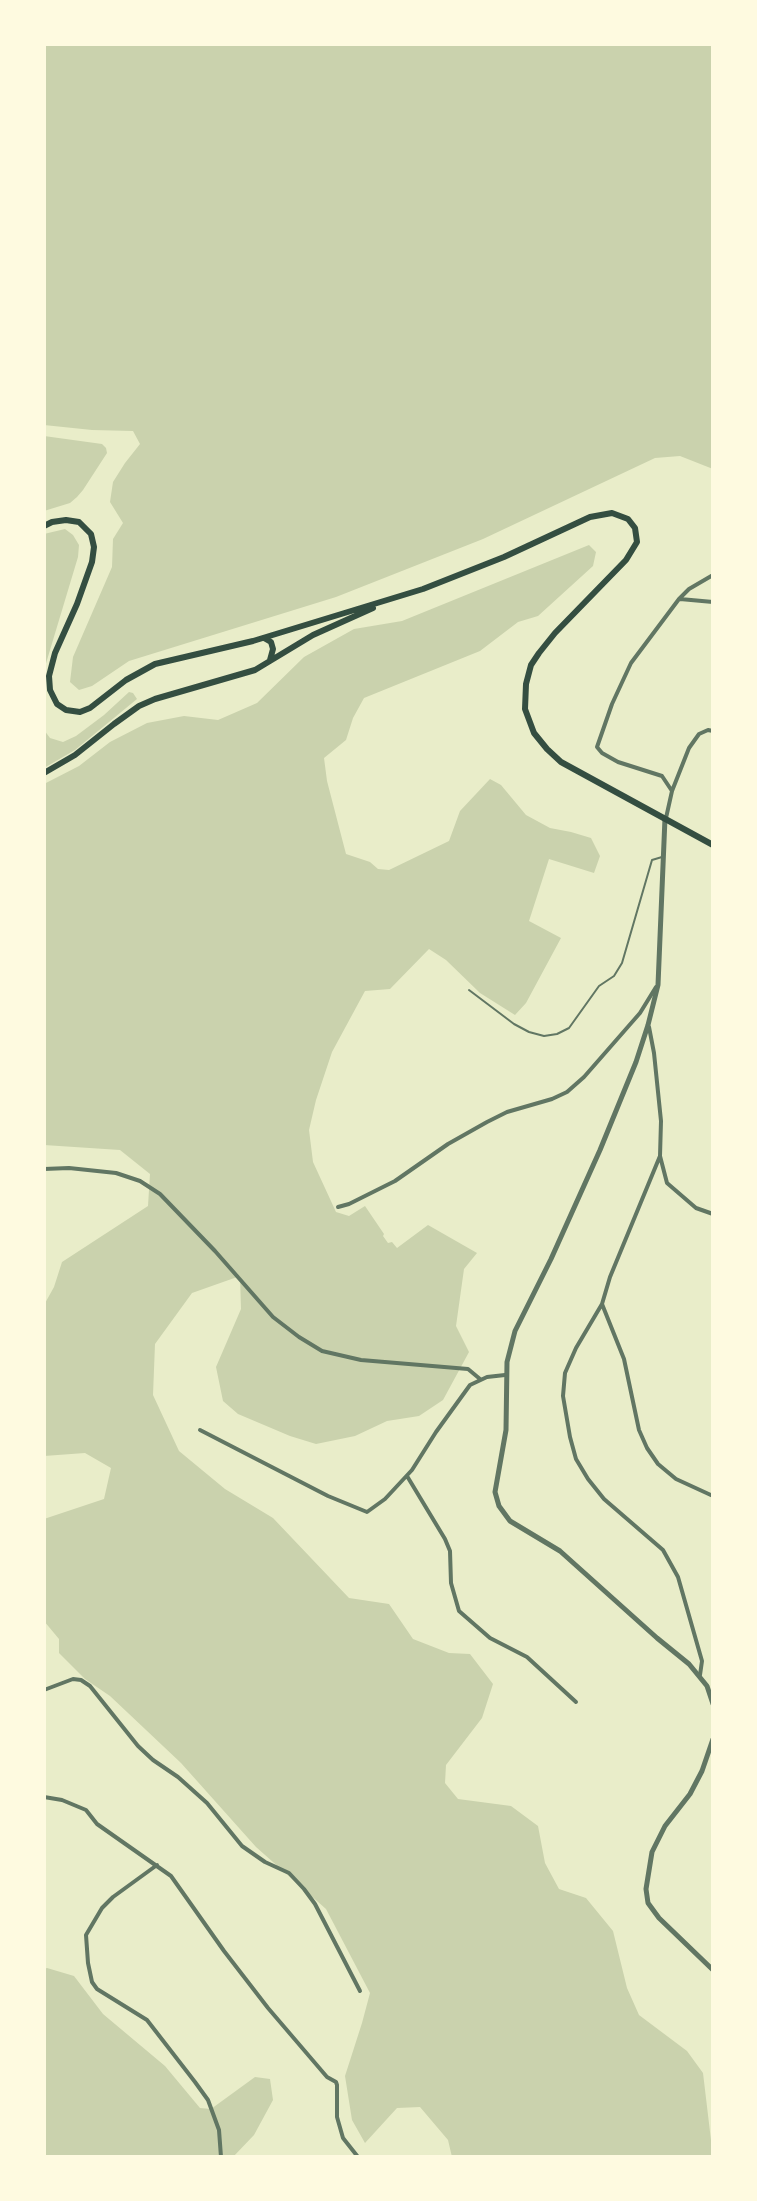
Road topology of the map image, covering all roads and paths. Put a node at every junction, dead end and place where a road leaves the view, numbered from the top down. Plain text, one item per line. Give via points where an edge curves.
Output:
1 (44, 526) edge
2 (713, 575) edge
3 (402, 595) junction
4 (679, 599) junction
5 (713, 602) edge
6 (264, 638) junction
7 (268, 663) junction
8 (713, 731) edge
9 (44, 773) edge
10 (672, 791) junction
11 (665, 818) junction
12 (713, 845) edge
13 (663, 857) junction
14 (658, 985) junction
15 (469, 990) dead end
16 (648, 1025) junction
17 (660, 1156) junction
18 (44, 1169) edge
19 (338, 1207) dead end
20 (713, 1214) edge
21 (602, 1304) junction
22 (505, 1375) junction
23 (480, 1379) junction
24 (200, 1430) dead end
25 (407, 1476) junction
26 (713, 1496) edge
27 (699, 1677) junction
28 (44, 1690) edge
29 (576, 1702) dead end
30 (713, 1704) edge
31 (713, 1739) edge
32 (44, 1797) edge
33 (157, 1865) junction
34 (713, 1970) edge
35 (360, 1991) dead end
36 (221, 2157) edge
37 (358, 2157) edge

1 - 6 highway via 79,522 91,534 94,547 49,676 53,697 66,710 90,708 155,664
2 - 4 street
3 - 6 highway
3 - 7 highway via 313,635
3 - 11 highway via 590,517 612,513 628,519 637,542 539,653 526,684 525,709 534,733 561,762
4 - 5 street
4 - 10 street via 631,663 597,747 618,762 662,776
6 - 7 highway via 273,649
7 - 9 highway via 139,706
8 - 10 street via 699,734 689,748
10 - 11 street
11 - 12 highway
11 - 13 street
13 - 14 street
13 - 15 lane via 652,860 622,963 569,1028 544,1036 529,1032
14 - 16 street
14 - 19 street via 640,1013 567,1092 487,1122 395,1181
16 - 17 street
16 - 22 street via 600,1150 515,1331
17 - 20 street via 671,1188
17 - 21 street
18 - 23 street via 116,1173 160,1194 273,1317 322,1351 361,1360 468,1369
21 - 26 street via 624,1359 647,1448 676,1479
21 - 27 street via 565,1373 570,1437 588,1479 663,1550 678,1577 702,1661
22 - 23 street
22 - 27 street via 506,1430 495,1492 501,1511 580,1567
23 - 25 street via 461,1396
24 - 25 street via 367,1512
25 - 29 street via 450,1551 459,1611 490,1638 527,1657
27 - 30 street
28 - 35 street via 73,1679 90,1686 138,1746 207,1803 242,1846 289,1873 315,1904
31 - 34 street via 702,1771 652,1852 646,1889 659,1918
32 - 33 street via 86,1810 97,1824
33 - 36 street via 113,1897 86,1935 92,1982 147,2020 195,2082 219,2130
33 - 37 street via 171,1876 268,2008 337,2085 343,2138

